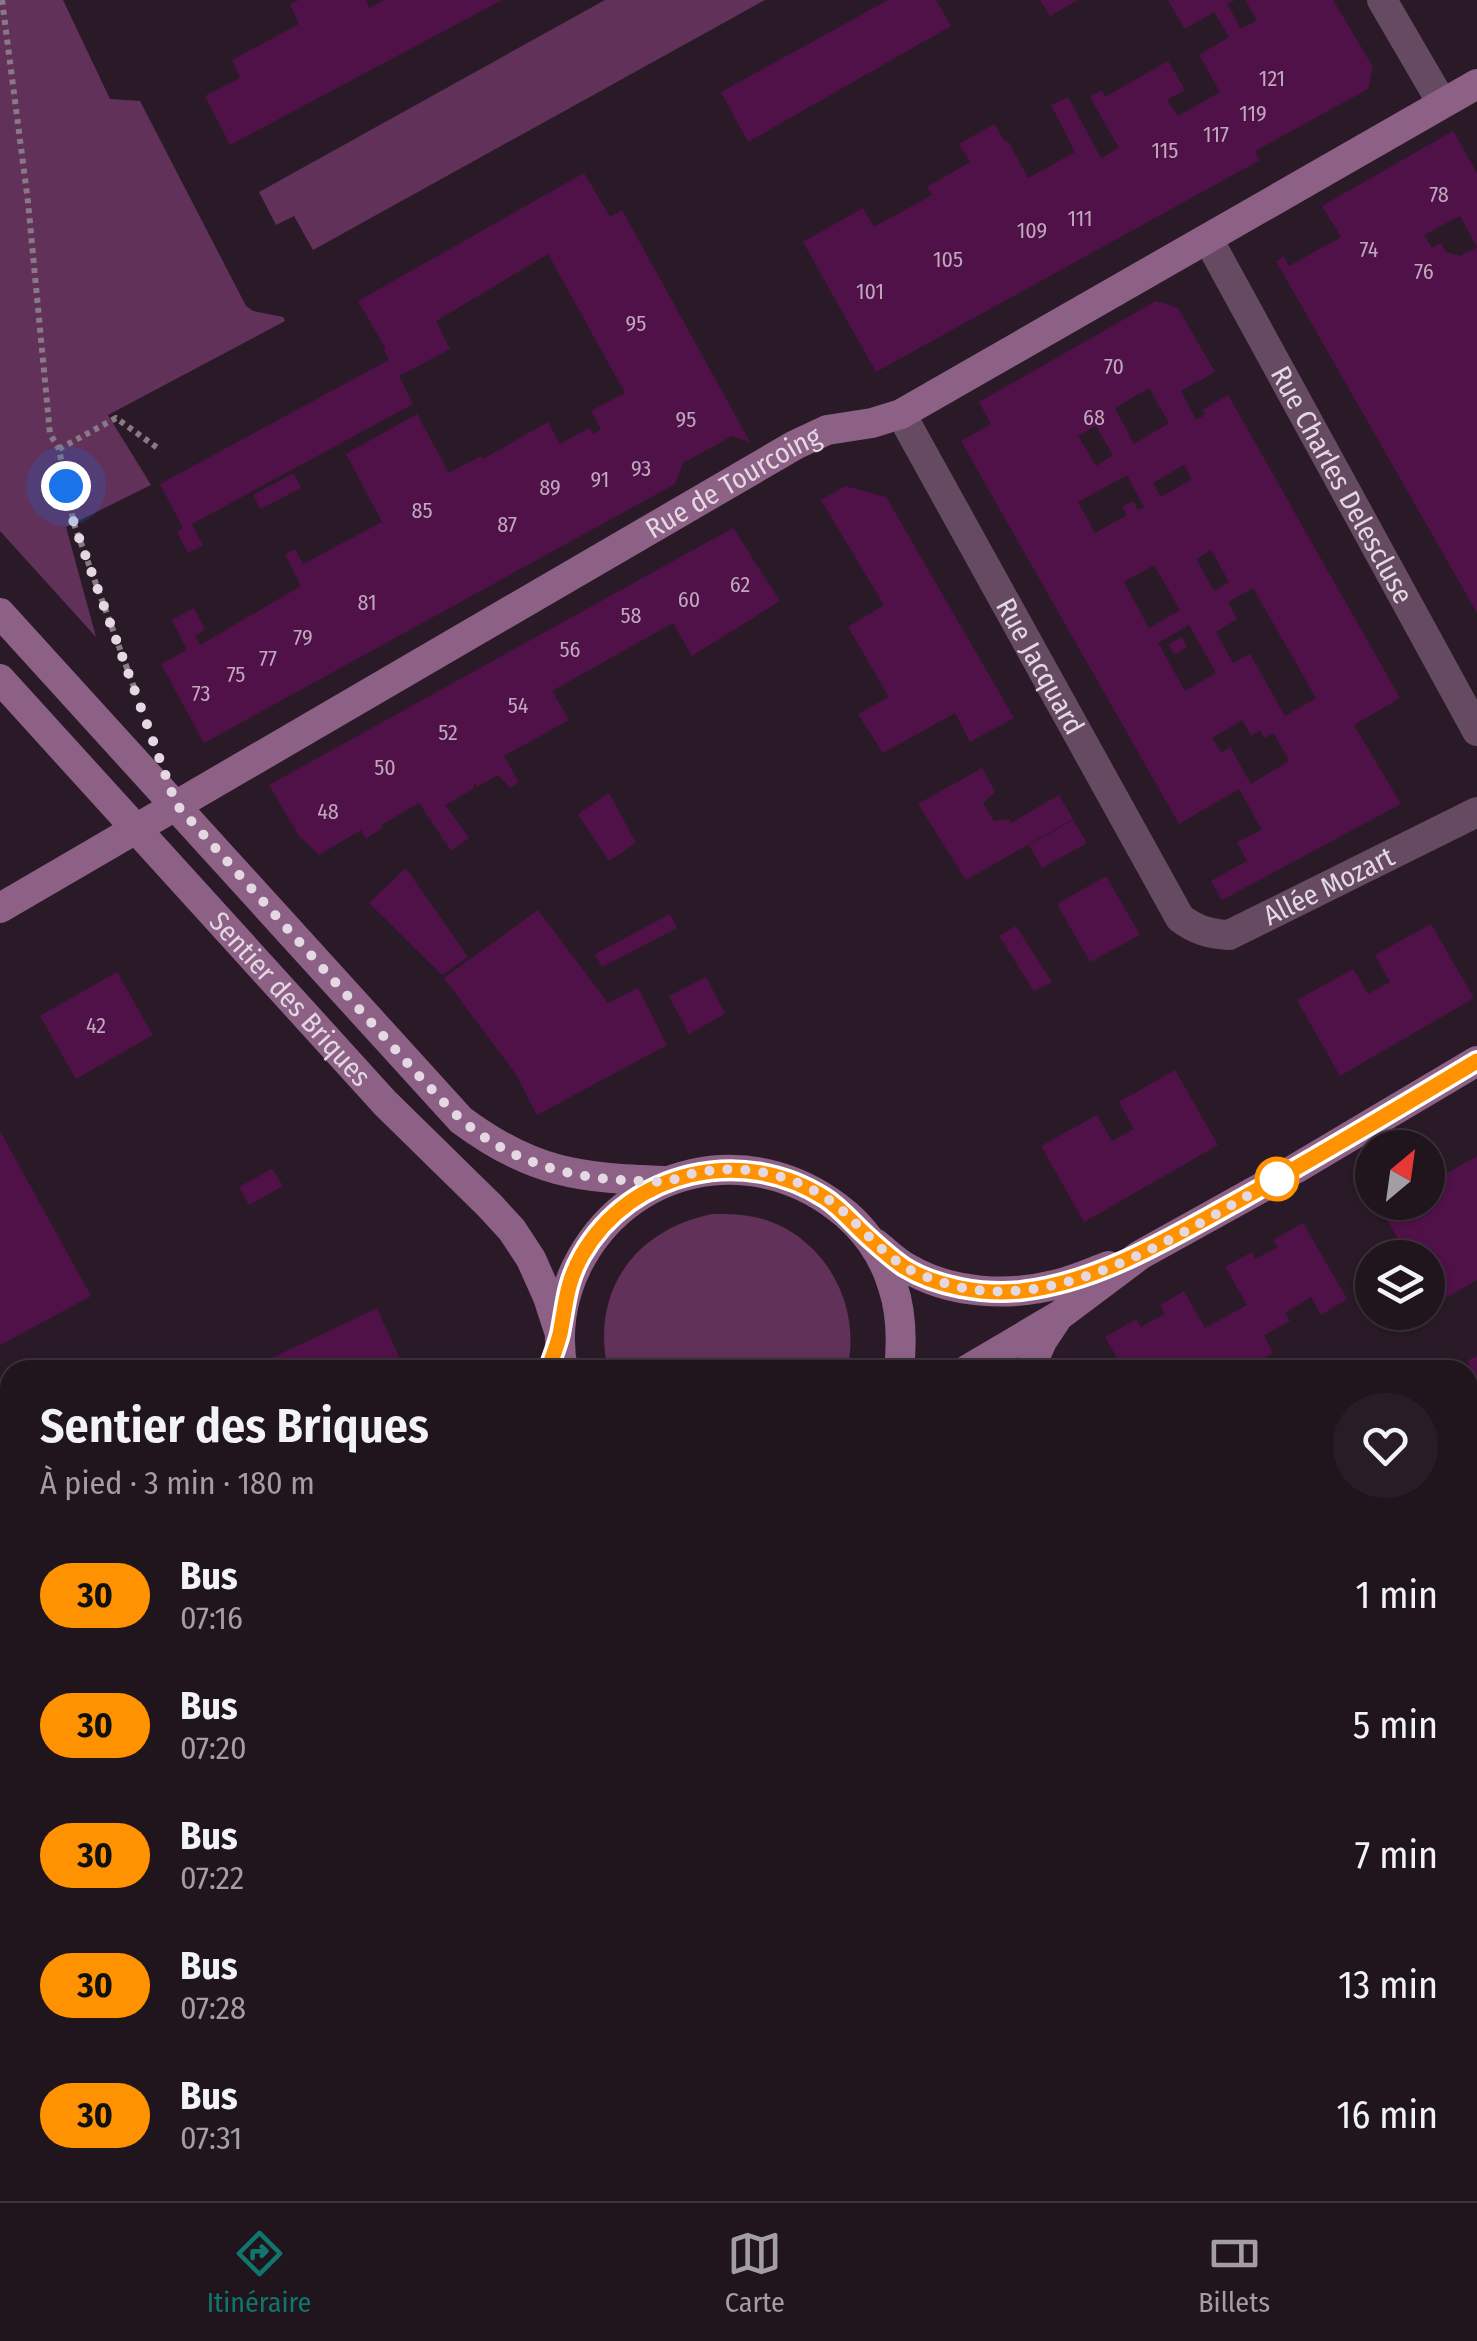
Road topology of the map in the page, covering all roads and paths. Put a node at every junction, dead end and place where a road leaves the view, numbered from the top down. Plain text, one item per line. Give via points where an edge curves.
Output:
1 (2, 0) edge
2 (1382, 0) edge
3 (1477, 84) edge
4 (1442, 103) junction
5 (1208, 239) junction
6 (901, 414) junction
7 (159, 449) dead end
8 (59, 450) junction
9 (0, 613) edge
10 (0, 679) edge
11 (140, 702) dead end
12 (1477, 731) edge
13 (176, 804) junction
14 (1477, 812) edge
15 (136, 830) junction
16 (0, 908) edge
17 (1180, 918) joint
18 (1477, 1062) edge
19 (666, 1182) junction
20 (866, 1236) junction
21 (1140, 1255) junction
22 (1060, 1315) junction
23 (560, 1334) junction
24 (551, 1360) edge
25 (562, 1360) edge
26 (903, 1360) edge
27 (984, 1360) edge
28 (1033, 1360) edge

1 - 8 path via 50,434
2 - 4 street
3 - 4 street, Rue de Tourcoing
4 - 5 street, Rue de Tourcoing
5 - 6 street, Rue de Tourcoing
5 - 12 street, Rue Charles Delescluse
6 - 13 street, Rue de Tourcoing via 827,430 795,445
6 - 17 street, Rue Jacquard
7 - 8 path via 116,418
8 - 11 path via 74,524
9 - 13 street, Sentier des Briques
10 - 15 street, Sentier des Briques
13 - 15 street, Rue de Tourcoing
13 - 19 street, Sentier des Briques via 461,1120 490,1142 552,1169
14 - 17 street, Allée Mozart via 1229,935 1208,934
15 - 16 street, Rue de Tourcoing
15 - 23 street, Sentier des Briques via 385,1103 512,1230 548,1296
18 - 21 street
19 - 20 street via 720,1169 775,1174 825,1198
19 - 23 street via 618,1211 598,1232 570,1279
20 - 21 street via 917,1273 991,1292 1058,1284
20 - 26 street via 893,1285
21 - 22 street
22 - 27 street
22 - 28 street
23 - 24 street
23 - 25 street

